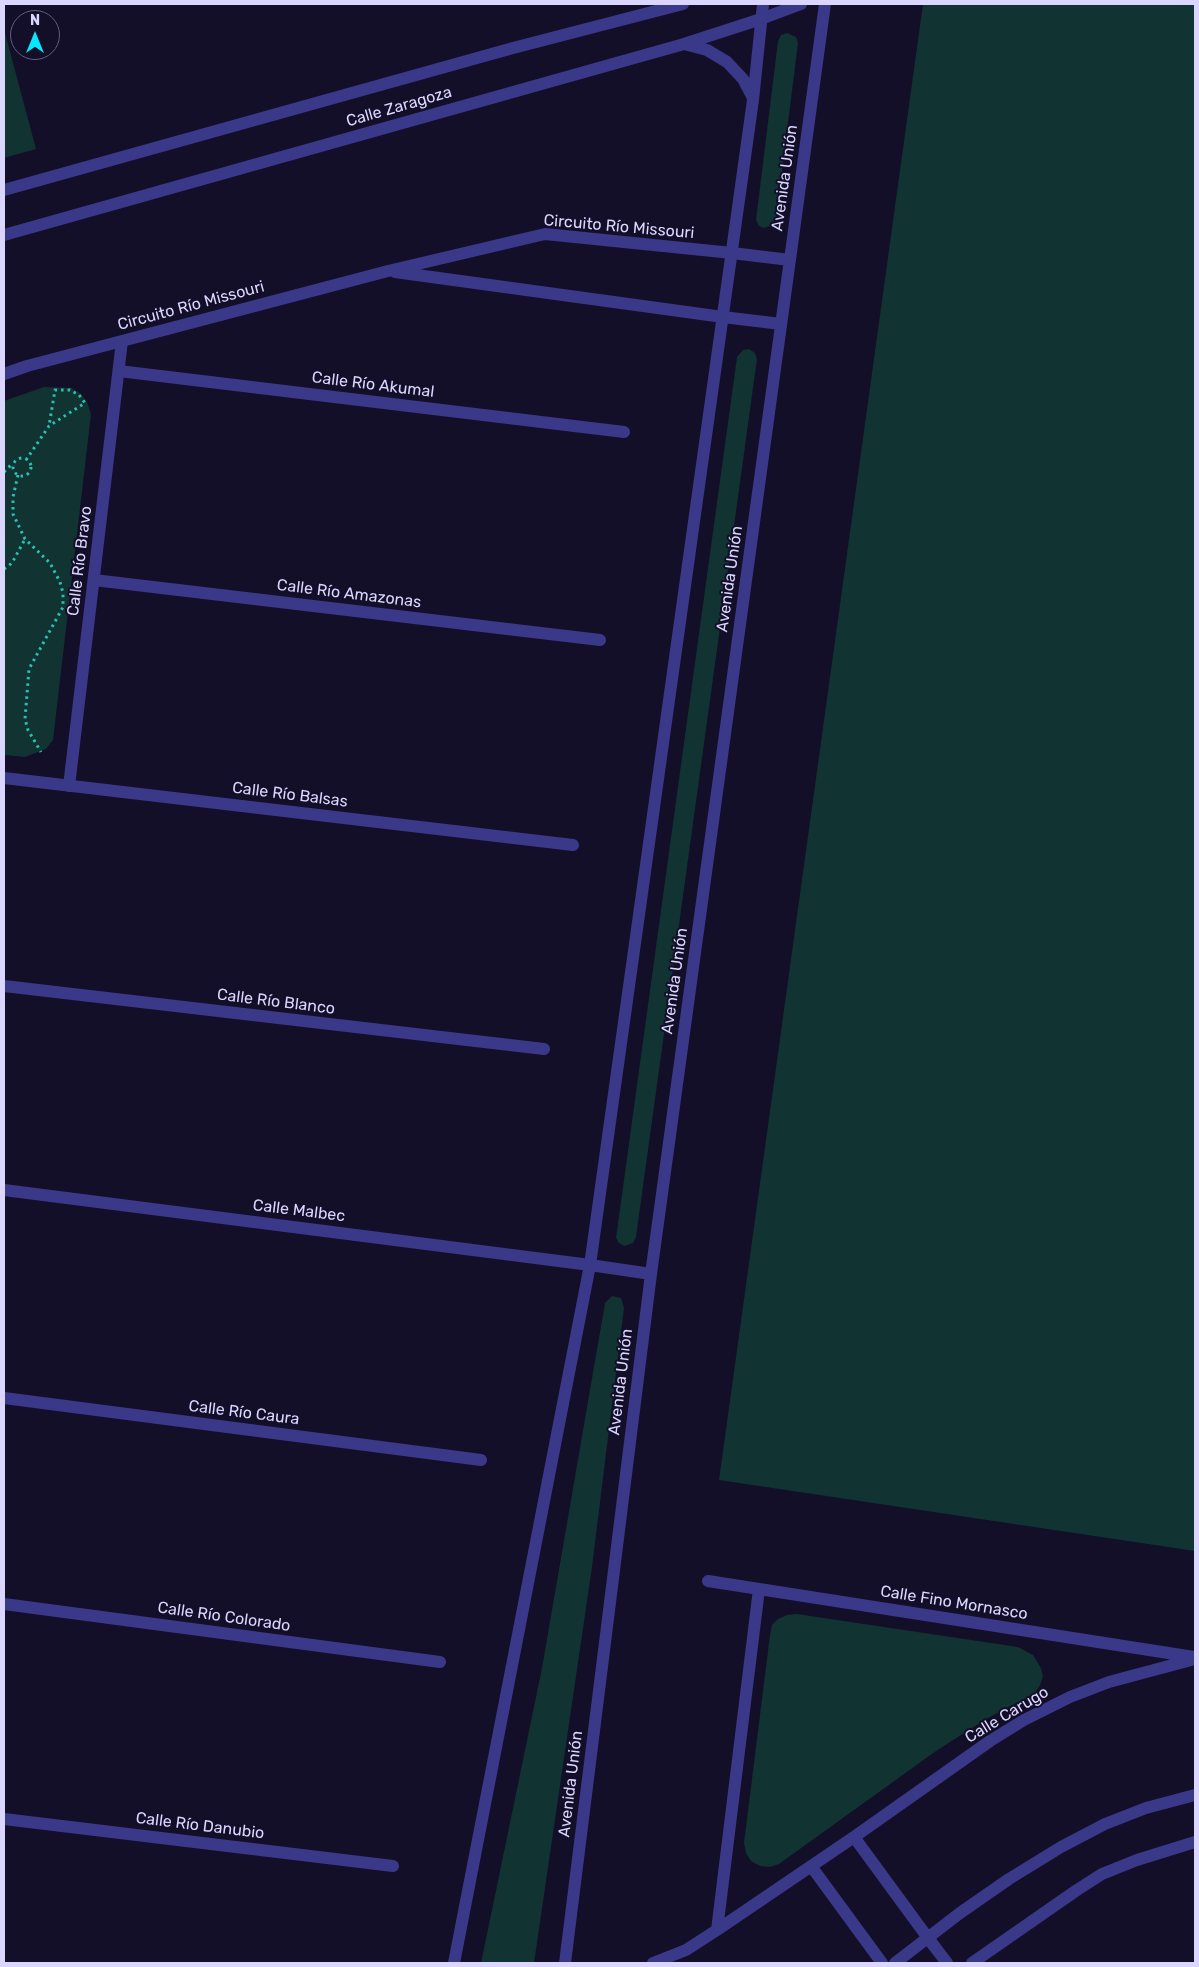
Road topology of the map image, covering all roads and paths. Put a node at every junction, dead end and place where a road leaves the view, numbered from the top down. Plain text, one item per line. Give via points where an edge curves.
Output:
1 (683, 4) edge
2 (763, 4) edge
3 (801, 4) edge
4 (825, 4) edge
5 (761, 19) junction
6 (684, 44) junction
7 (753, 100) junction
8 (4, 190) edge
9 (4, 235) edge
10 (732, 253) junction
11 (790, 260) junction
12 (388, 271) junction
13 (723, 317) junction
14 (781, 324) junction
15 (122, 341) junction
16 (119, 371) junction
17 (4, 374) edge
18 (50, 426) junction
19 (624, 432) dead end
20 (26, 460) junction
21 (16, 461) junction
22 (4, 472) edge
23 (18, 475) junction
24 (25, 540) junction
25 (4, 569) edge
26 (94, 580) junction
27 (600, 640) dead end
28 (41, 752) dead end
29 (4, 778) edge
30 (69, 786) junction
31 (573, 844) dead end
32 (4, 986) edge
33 (544, 1049) dead end
34 (4, 1190) edge
35 (590, 1265) junction
36 (651, 1274) junction
37 (4, 1398) edge
38 (481, 1460) dead end
39 (708, 1581) dead end
40 (759, 1589) junction
41 (4, 1604) edge
42 (1195, 1658) edge
43 (440, 1662) dead end
44 (1195, 1795) edge
45 (4, 1819) edge
46 (854, 1837) junction
47 (1195, 1842) edge
48 (393, 1866) dead end
49 (811, 1866) junction
50 (717, 1930) junction
51 (928, 1938) junction
52 (454, 1963) edge
53 (565, 1963) edge
54 (653, 1963) edge
55 (882, 1963) edge
56 (895, 1963) edge
57 (948, 1963) edge
58 (972, 1963) edge

1 - 8 street, Calle Zaragoza
2 - 5 street
3 - 5 street, Calle Zaragoza
4 - 11 street, Avenida Unión
5 - 6 street, Calle Zaragoza
5 - 7 street
6 - 7 street via 707,50 727,62 743,78
6 - 9 street, Calle Zaragoza
7 - 10 street
10 - 11 street, Circuito Río Missouri
10 - 12 street, Circuito Río Missouri via 545,234
10 - 13 street
11 - 14 street, Avenida Unión
12 - 13 street, Circuito Río Missouri
12 - 15 street, Circuito Río Missouri
13 - 14 street, Circuito Río Missouri
13 - 35 street
14 - 36 street, Avenida Unión
15 - 16 street, Calle Río Bravo
15 - 17 street, Circuito Río Missouri
16 - 19 street, Calle Río Akumal
16 - 26 street, Calle Río Bravo
18 - 18 path via 85,403 79,394 55,390
18 - 20 path
20 - 21 path
20 - 23 path via 30,470 24,476
21 - 22 path
21 - 23 path via 14,469
23 - 24 path via 14,514
24 - 25 path via 12,563
24 - 28 path via 50,563 63,593 63,607 29,669 25,719
26 - 27 street, Calle Río Amazonas
26 - 30 street, Calle Río Bravo
29 - 30 street, Calle Río Balsas
30 - 31 street, Calle Río Balsas
32 - 33 street, Calle Río Blanco
34 - 35 street, Calle Malbec
35 - 36 street, Calle Malbec
35 - 52 street
36 - 53 street, Avenida Unión
37 - 38 street, Calle Río Caura
39 - 40 street, Calle Fino Mornasco
40 - 42 street, Calle Fino Mornasco
40 - 50 street
41 - 43 street, Calle Río Colorado
42 - 46 street, Calle Carugo via 1109,1682 1024,1720
44 - 51 street via 1146,1808 1105,1824 1009,1879
45 - 48 street, Calle Río Danubio
46 - 49 street, Calle Carugo
46 - 51 street
47 - 58 street via 1102,1874
49 - 50 street, Calle Carugo
49 - 55 street
50 - 54 street, Calle Carugo via 686,1950
51 - 56 street
51 - 57 street

